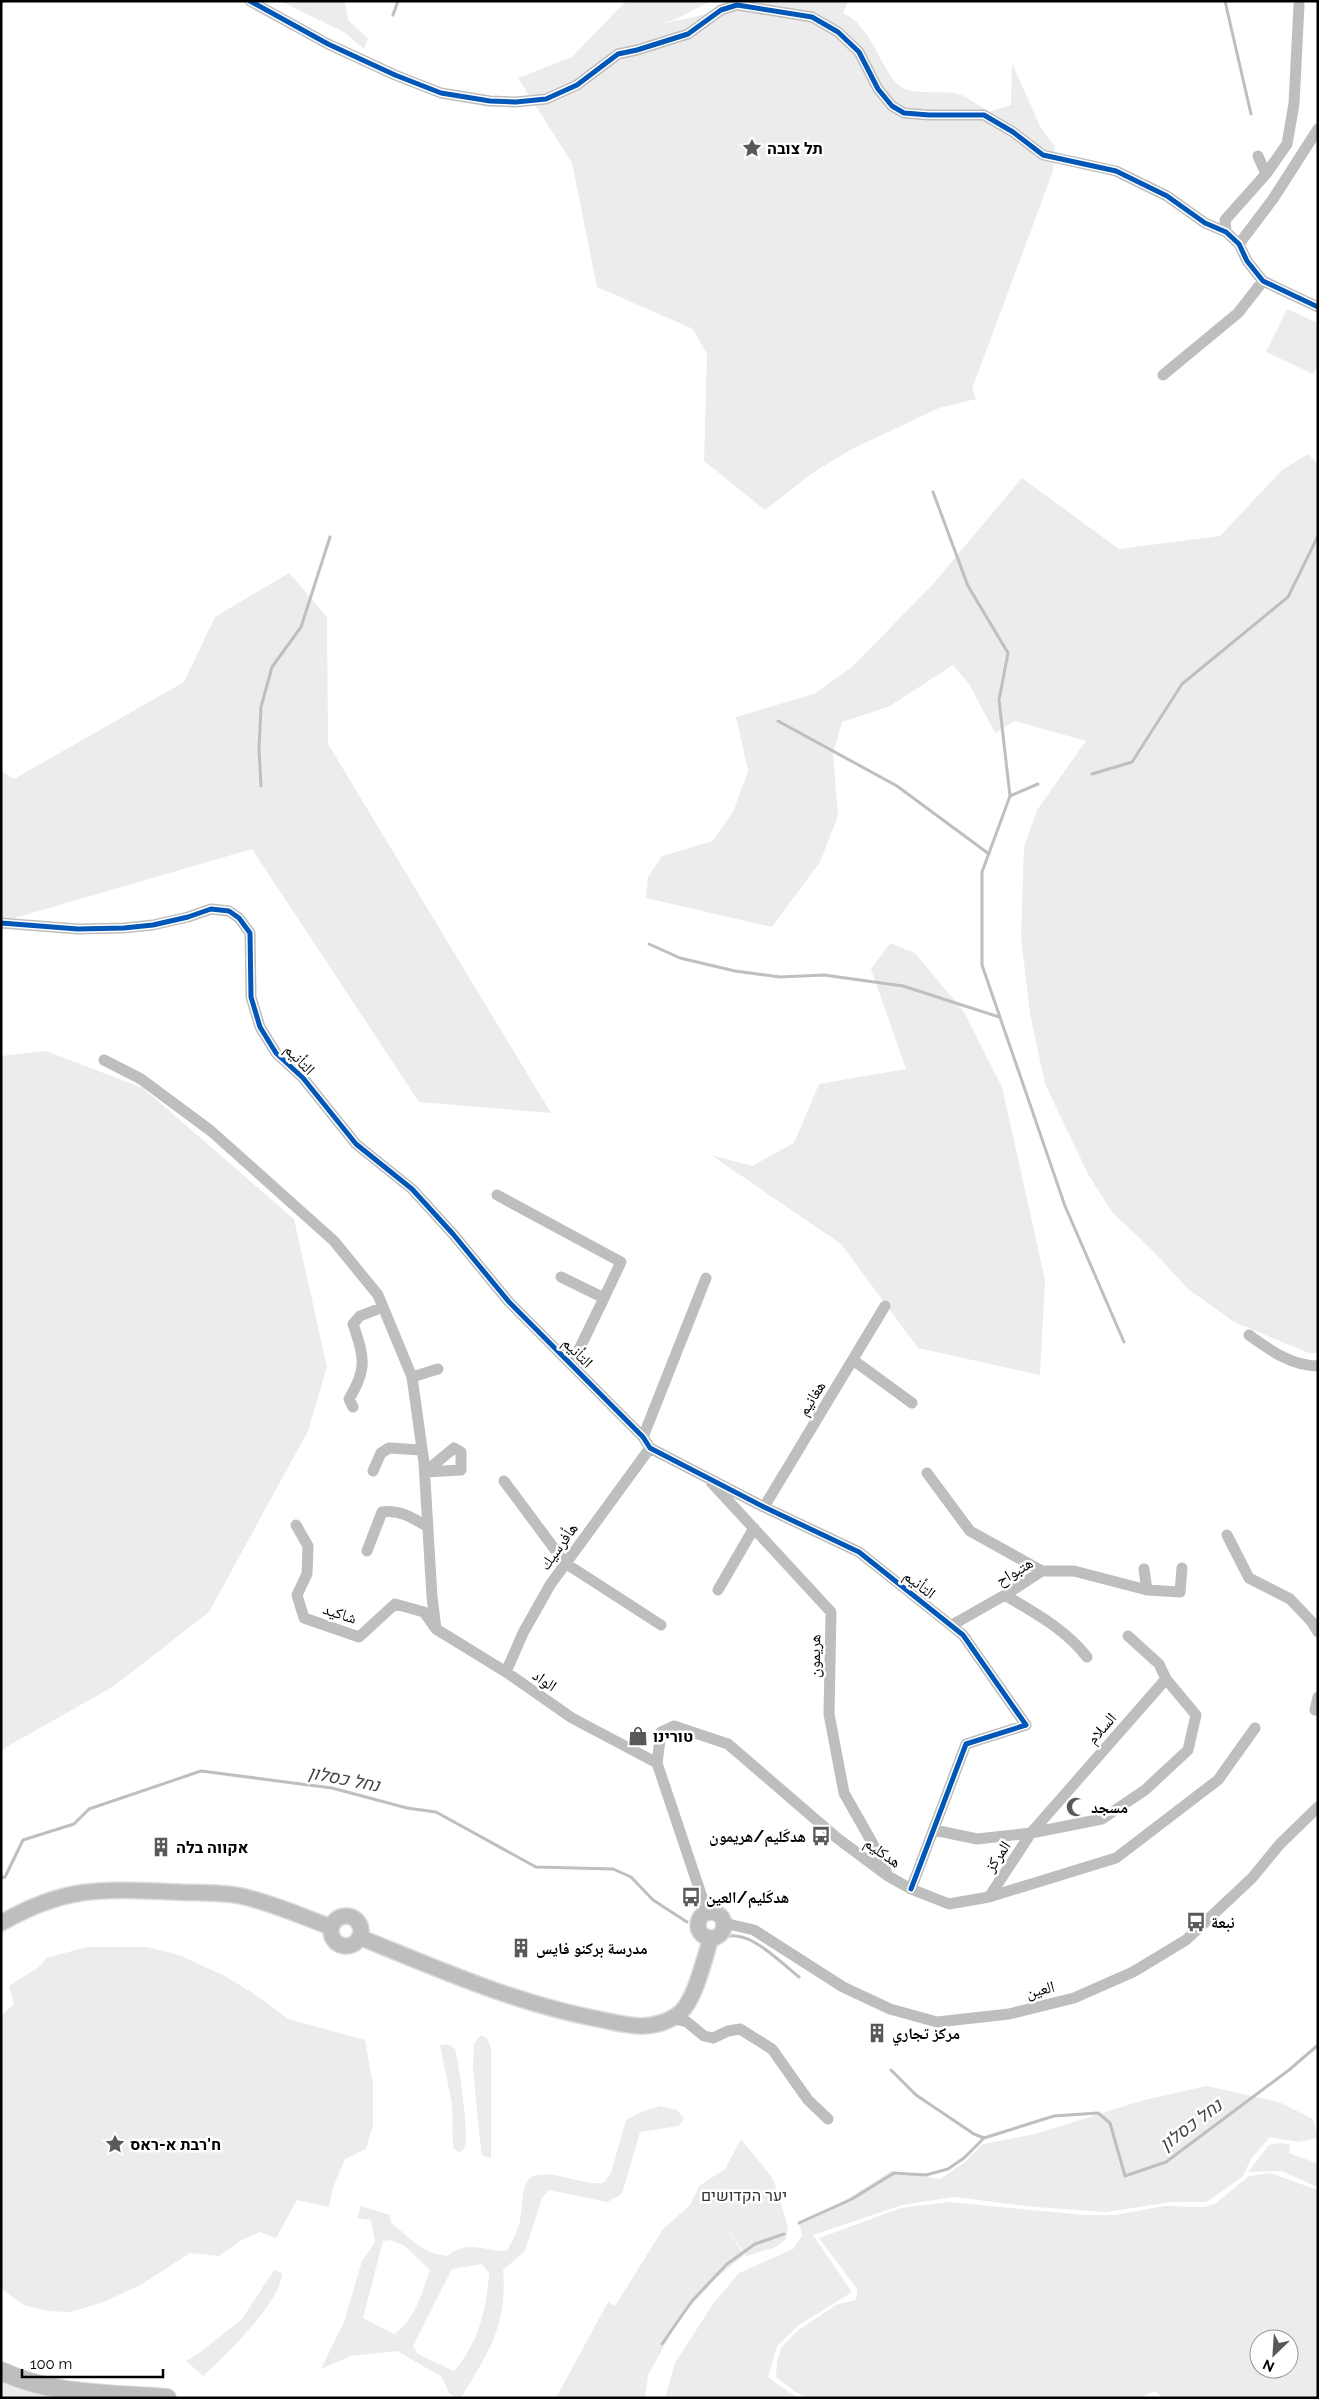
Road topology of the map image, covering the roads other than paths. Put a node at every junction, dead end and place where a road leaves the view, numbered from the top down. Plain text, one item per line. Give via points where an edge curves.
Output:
1 (250, 1) edge
2 (1299, 5) dead end
3 (1318, 129) edge
4 (1258, 156) dead end
5 (1266, 174) junction
6 (1226, 232) junction
7 (1238, 244) junction
8 (1263, 281) junction
9 (1318, 307) edge
10 (1163, 374) dead end
11 (1, 923) edge
12 (104, 1060) dead end
13 (497, 1195) dead end
14 (561, 1277) dead end
15 (706, 1278) dead end
16 (604, 1298) junction
17 (383, 1306) junction
18 (885, 1306) dead end
19 (1249, 1335) dead end
20 (854, 1360) junction
21 (572, 1364) junction
22 (1318, 1366) edge
23 (438, 1369) dead end
24 (412, 1377) junction
25 (912, 1403) dead end
26 (353, 1406) dead end
27 (642, 1437) junction
28 (650, 1448) junction
29 (422, 1450) junction
30 (373, 1471) dead end
31 (928, 1473) dead end
32 (704, 1475) junction
33 (504, 1481) dead end
34 (764, 1507) junction
35 (296, 1525) dead end
36 (428, 1527) junction
37 (754, 1528) junction
38 (1227, 1535) dead end
39 (367, 1551) dead end
40 (565, 1563) junction
41 (1182, 1568) dead end
42 (1144, 1569) dead end
43 (1042, 1571) junction
44 (718, 1590) dead end
45 (1147, 1590) junction
46 (1006, 1595) junction
47 (424, 1612) joint
48 (661, 1624) dead end
49 (952, 1625) junction
50 (436, 1629) junction
51 (1318, 1632) edge
52 (1128, 1636) dead end
53 (1087, 1656) dead end
54 (506, 1672) junction
55 (1166, 1679) junction
56 (1318, 1697) edge
57 (1315, 1710) dead end
58 (1255, 1728) dead end
59 (656, 1763) junction
60 (1318, 1807) edge
61 (934, 1830) junction
62 (1031, 1834) junction
63 (888, 1876) junction
64 (911, 1889) junction
65 (989, 1897) junction
66 (707, 1912) junction
67 (1, 1923) edge
68 (724, 1923) junction
69 (331, 1927) junction
70 (359, 1938) junction
71 (711, 1938) junction
72 (672, 2018) junction
73 (828, 2119) dead end
74 (1, 2371) edge
75 (167, 2398) edge

1 - 6 street via 328,44 395,75 441,92 516,102 546,99 577,85 618,54 688,34 721,10 737,5 812,17 838,32 859,52 878,89 892,106 904,113 984,115 1043,155 1116,171 1167,196 1204,224
2 - 5 street via 1294,104 1287,144
3 - 7 street via 1273,199
4 - 5 street
5 - 6 street via 1225,220
6 - 7 street
7 - 8 street
8 - 9 street
8 - 10 street via 1238,313
11 - 21 street, التأنيم via 78,929 124,928 153,925 211,909 229,911 239,918 250,933 251,997 260,1027 276,1053 303,1078 356,1144 412,1189 509,1302
12 - 17 street via 140,1079 211,1131 334,1242 378,1295
13 - 16 street via 621,1262
14 - 16 street
15 - 27 street
16 - 21 street
17 - 24 street
17 - 26 street via 360,1316 352,1324 362,1358 362,1374 349,1399
18 - 20 street, هغانيم
19 - 22 street via 1272,1352 1295,1363
20 - 25 street
20 - 34 street, هغانيم
21 - 27 street, التأنيم
23 - 24 street
24 - 29 street
27 - 28 street, التأنيم
28 - 32 street, التأنيم
28 - 40 street, هأفرسيك
29 - 30 street via 389,1448 381,1453
29 - 36 street
31 - 43 street via 970,1531
32 - 34 street, التأنيم
32 - 37 street, هريمون
33 - 40 street
34 - 49 street, التأنيم via 859,1552
35 - 47 street, شاكيد via 308,1546 307,1574 297,1595 304,1618 359,1637 395,1604
36 - 39 street via 408,1515 382,1512
36 - 50 street
37 - 44 street
37 - 63 street, هريمون via 831,1612 828,1714 844,1794
38 - 51 street via 1249,1578 1290,1599
40 - 48 street
40 - 54 street, هأفرسيك via 523,1633
41 - 45 street, هتبواح via 1180,1592
42 - 45 street
43 - 45 street, هتبواح via 1074,1571
43 - 46 street, هتبواح
46 - 49 street, هتبواح
46 - 53 street via 1056,1627
47 - 50 street, الواد
49 - 61 street, التأنيم via 963,1635 1026,1725 966,1744
50 - 54 street, الواد
52 - 55 street via 1159,1664
54 - 59 street, الواد via 572,1718
55 - 62 street, السلام
55 - 62 street via 1196,1714 1188,1750 1136,1798 1102,1819
56 - 57 street
58 - 65 street, هدكليم via 1218,1780 1116,1858
59 - 63 street, هدكليم via 661,1732 674,1726 728,1744 836,1838
59 - 66 street, هدكليم
60 - 68 street, العين via 1280,1844 1252,1878 1186,1940 1133,1972 1074,1998 1009,2014 937,2022 890,2009 844,1987 754,1930
61 - 62 street via 977,1839
61 - 64 street, التأنيم
62 - 65 street, المركز
63 - 64 street, هدكليم
64 - 65 street, هدكليم via 949,1904
66 - 68 main road via 716,1913
66 - 71 main road via 700,1918 698,1927 702,1935
67 - 69 main road via 52,1899 115,1890 238,1896
68 - 71 main road via 721,1934
69 - 70 main road via 332,1937 339,1944 349,1946
69 - 70 main road via 340,1916 350,1916 359,1923
70 - 72 main road via 505,1994 551,2008 628,2025 656,2024
71 - 72 main road via 691,1996
72 - 73 street via 687,2022 704,2036 713,2038 740,2029 772,2049 808,2100
74 - 75 highway via 61,2390

